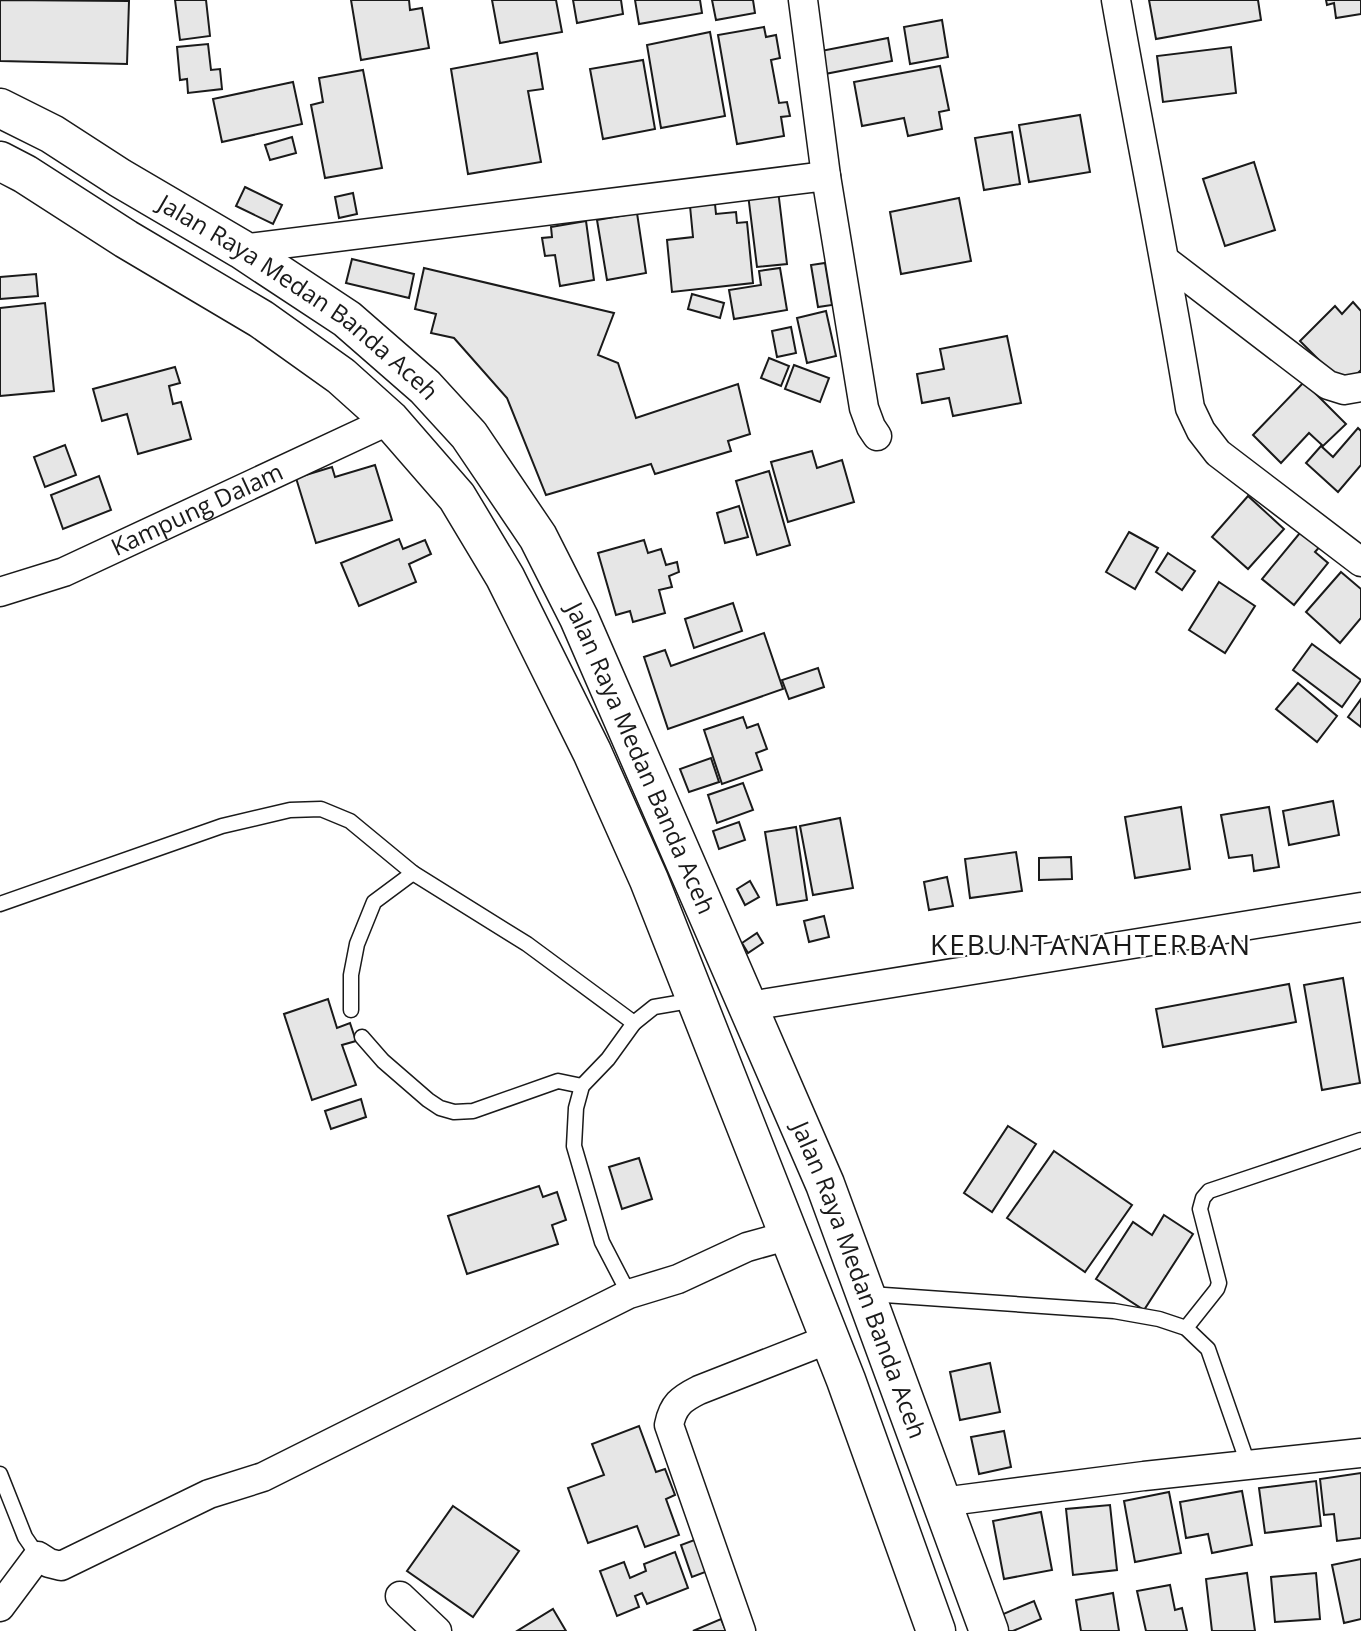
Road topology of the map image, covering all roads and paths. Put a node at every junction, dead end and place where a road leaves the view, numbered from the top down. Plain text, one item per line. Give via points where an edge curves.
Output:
1 (803, 0) edge
2 (1116, 0) edge
3 (0, 108) edge
4 (0, 161) edge
5 (826, 176) junction
6 (241, 249) junction
7 (1166, 261) junction
8 (1361, 387) edge
9 (390, 420) junction
10 (877, 436) dead end
11 (1361, 562) edge
12 (0, 592) edge
13 (413, 873) junction
14 (0, 904) edge
15 (1361, 907) edge
16 (697, 1000) junction
17 (750, 1006) junction
18 (351, 1010) dead end
19 (634, 1023) junction
20 (362, 1037) dead end
21 (582, 1086) junction
22 (1361, 1140) edge
23 (790, 1235) junction
24 (866, 1293) junction
25 (629, 1294) junction
26 (1186, 1328) junction
27 (829, 1339) junction
28 (891, 1362) junction
29 (846, 1380) junction
30 (1361, 1452) edge
31 (1248, 1464) junction
32 (0, 1474) edge
33 (942, 1502) junction
34 (38, 1556) junction
35 (400, 1596) dead end
36 (0, 1607) edge
37 (437, 1631) edge
38 (741, 1631) edge
39 (936, 1631) edge
40 (989, 1631) edge

1 - 5 street
2 - 7 street
3 - 6 highway, Jalan Raya Medan Banda Aceh via 52,134
4 - 9 highway, Jalan Raya Medan Banda Aceh via 261,318 341,376
5 - 6 street
5 - 10 street via 864,408
6 - 17 highway, Jalan Raya Medan Banda Aceh via 347,319 425,387 470,435 538,537 579,618
7 - 8 street via 1328,385 1344,390
7 - 11 street via 1190,408 1201,431 1218,453
9 - 12 street, Kampung Dalam via 64,572
9 - 16 highway, Jalan Raya Medan Banda Aceh via 457,497 505,577 592,751
13 - 14 lane via 350,821 321,809 289,810 222,826
13 - 18 lane via 374,902 357,944
13 - 19 lane via 527,944
15 - 17 street
16 - 19 lane via 654,1007
16 - 23 highway, Jalan Raya Medan Banda Aceh
17 - 24 highway, Jalan Raya Medan Banda Aceh
19 - 21 lane
20 - 21 lane via 428,1100 454,1112 473,1111 558,1081
21 - 25 lane via 574,1146 602,1242
22 - 26 lane via 1209,1191 1200,1209 1219,1283
23 - 25 street via 747,1247 678,1279
23 - 27 highway, Jalan Raya Medan Banda Aceh
24 - 26 lane via 1114,1311
24 - 28 highway, Jalan Raya Medan Banda Aceh
25 - 34 street via 263,1477 209,1494 61,1566
26 - 31 lane via 1208,1349
27 - 29 highway, Jalan Raya Medan Banda Aceh
27 - 38 street via 699,1390 672,1409 669,1425
28 - 29 highway
28 - 33 highway, Jalan Raya Medan Banda Aceh
29 - 39 highway, Jalan Raya Medan Banda Aceh
30 - 31 street
31 - 33 street
32 - 34 lane via 25,1537
33 - 40 highway, Jalan Raya Medan Banda Aceh
34 - 36 street
35 - 37 street

